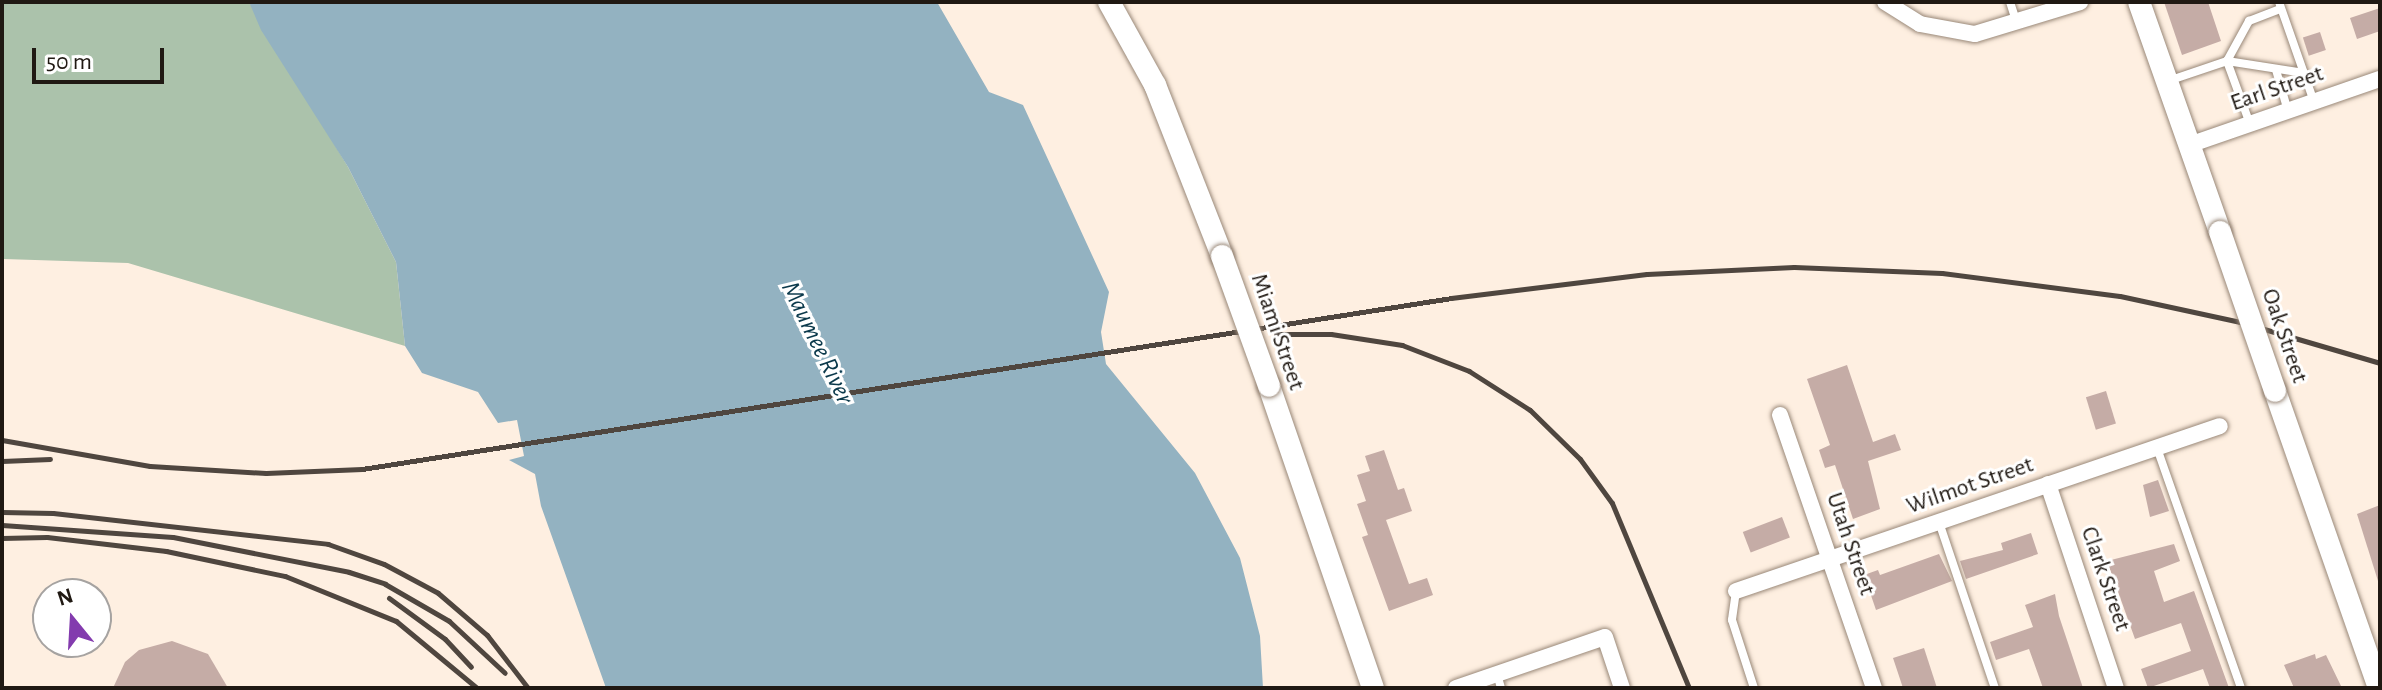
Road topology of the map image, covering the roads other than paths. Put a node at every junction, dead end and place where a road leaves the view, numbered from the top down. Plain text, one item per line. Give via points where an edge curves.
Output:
1 (1109, 2) edge
2 (1885, 2) edge
3 (2010, 2) edge
4 (2080, 2) edge
5 (2139, 2) edge
6 (2280, 6) edge
7 (2017, 23) junction
8 (2227, 61) junction
9 (2276, 70) junction
10 (2304, 73) junction
11 (2380, 79) edge
12 (2167, 82) junction
13 (2314, 102) junction
14 (2288, 111) junction
15 (2250, 124) junction
16 (2189, 145) junction
17 (1780, 415) dead end
18 (2220, 426) dead end
19 (2157, 448) junction
20 (2048, 484) junction
21 (1938, 522) junction
22 (1829, 559) junction
23 (1736, 591) joint
24 (1499, 681) edge
25 (1373, 688) edge
26 (1456, 688) edge
27 (1622, 688) edge
28 (1754, 688) edge
29 (1874, 688) edge
30 (1995, 688) edge
31 (2116, 688) edge
32 (2241, 688) edge
33 (2379, 688) edge

1 - 25 street, Miami Street, bridge via 1155,85 1222,256
2 - 7 street via 1902,15 1944,31 1989,33
3 - 7 lane
4 - 7 street
5 - 12 street, Oak Street
6 - 8 lane via 2249,21
6 - 10 lane
8 - 9 lane
8 - 12 lane
8 - 15 lane
9 - 10 lane
9 - 14 lane
10 - 13 lane
11 - 13 street, Earl Street
12 - 16 street, Oak Street
13 - 14 street, Earl Street
14 - 15 street, Earl Street
15 - 16 street, Earl Street
16 - 33 street, Oak Street, bridge
17 - 22 street, Utah Street
18 - 19 street, Wilmot Street
19 - 20 street, Wilmot Street
19 - 32 lane
20 - 21 street, Wilmot Street
20 - 31 street, Clark Street
21 - 22 street, Wilmot Street
21 - 30 lane
22 - 23 street, Wilmot Street
22 - 29 street, Utah Street
23 - 28 lane via 1732,620
24 - 26 street
24 - 27 street via 1605,637

